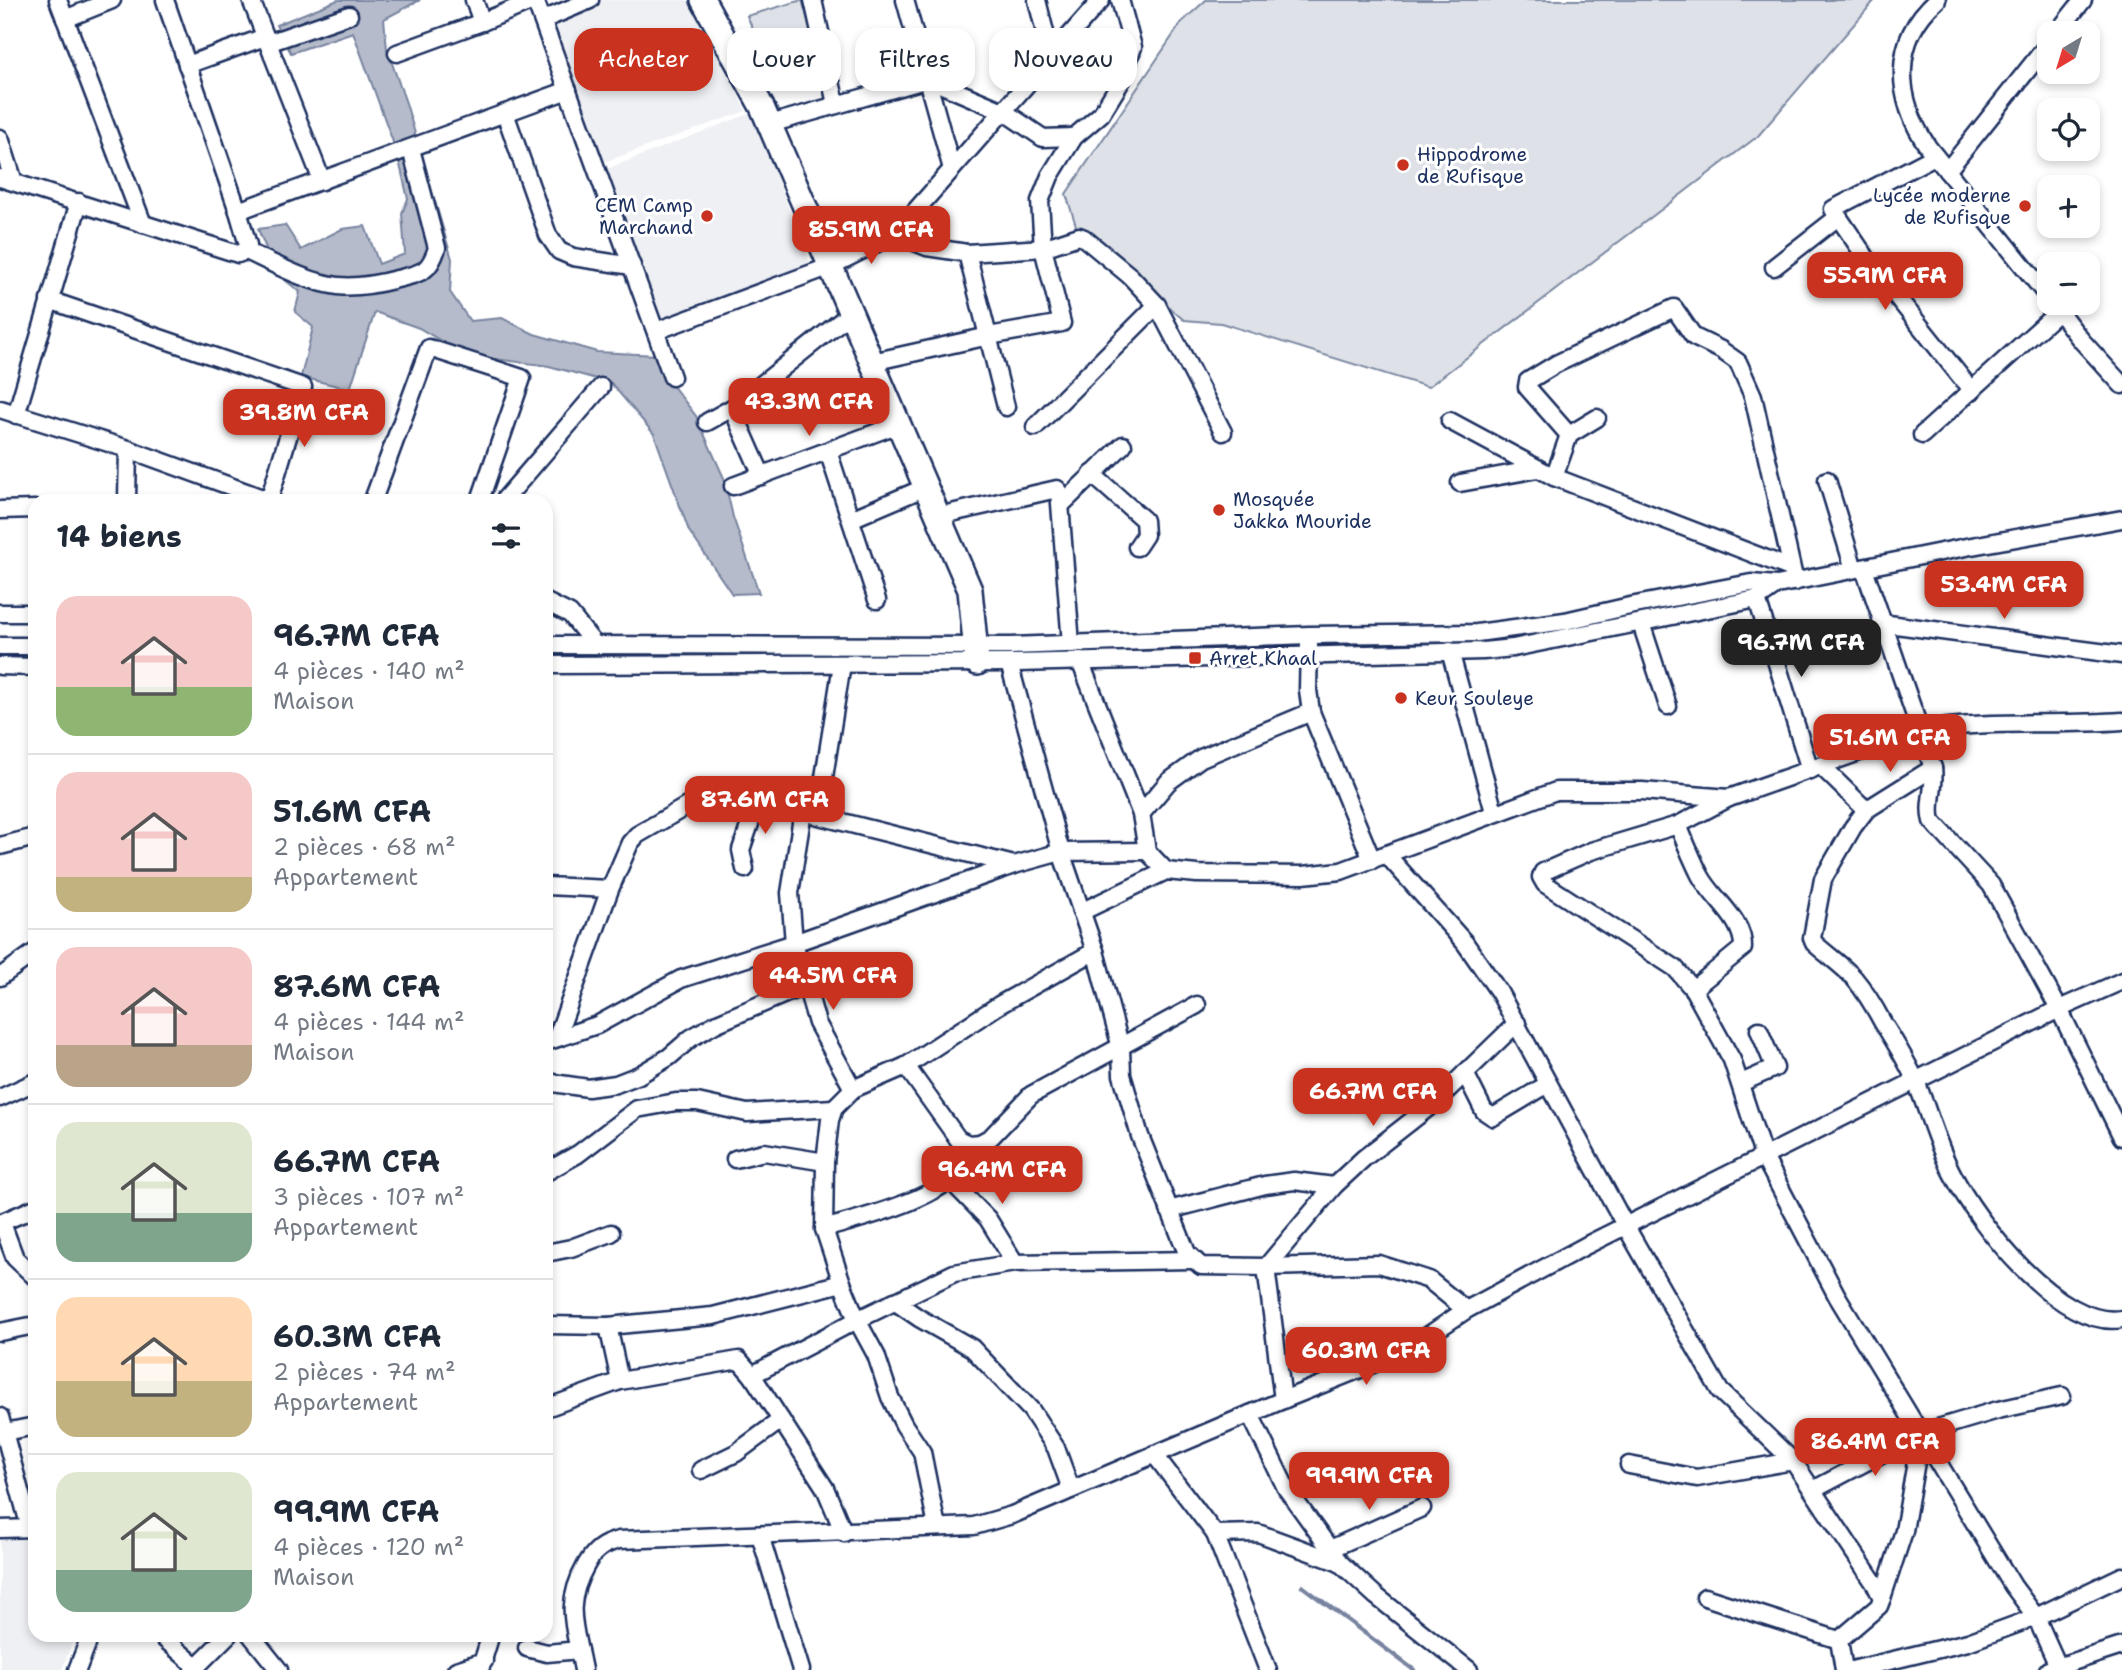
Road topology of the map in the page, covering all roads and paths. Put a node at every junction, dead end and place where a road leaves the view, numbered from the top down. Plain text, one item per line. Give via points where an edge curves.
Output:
1 (58, 0) edge
2 (111, 0) edge
3 (164, 0) edge
4 (251, 0) edge
5 (474, 0) edge
6 (535, 0) edge
7 (590, 0) edge
8 (704, 0) edge
9 (813, 0) edge
10 (905, 0) edge
11 (1037, 0) edge
12 (1101, 0) edge
13 (1120, 0) edge
14 (1937, 0) edge
15 (2083, 0) edge
16 (349, 15) dead end
17 (65, 19) junction
18 (542, 20) junction
19 (2066, 21) edge
20 (482, 22) junction
21 (913, 28) edge
22 (1044, 28) edge
23 (1076, 28) edge
24 (267, 40) junction
25 (397, 53) dead end
26 (2037, 58) edge
27 (187, 65) junction
28 (568, 90) junction
29 (884, 91) edge
30 (931, 91) edge
31 (956, 91) edge
32 (1021, 91) edge
33 (836, 104) junction
34 (1003, 111) junction
35 (505, 113) junction
36 (770, 124) junction
37 (1074, 137) junction
38 (0, 138) edge
39 (411, 149) junction
40 (1935, 156) junction
41 (952, 169) junction
42 (1947, 171) junction
43 (7, 180) edge
44 (321, 181) junction
45 (79, 202) junction
46 (237, 212) junction
47 (1838, 217) junction
48 (143, 223) junction
49 (895, 234) junction
50 (1043, 248) junction
51 (246, 251) junction
52 (967, 253) junction
53 (632, 266) junction
54 (831, 266) junction
55 (1774, 267) dead end
56 (2037, 283) edge
57 (48, 300) junction
58 (1157, 305) junction
59 (851, 313) junction
60 (2044, 315) edge
61 (2062, 315) edge
62 (656, 331) junction
63 (989, 336) junction
64 (872, 362) junction
65 (671, 377) dead end
66 (2122, 385) edge
67 (601, 387) dead end
68 (1972, 391) junction
69 (1006, 407) dead end
70 (732, 408) junction
71 (0, 409) edge
72 (16, 415) junction
73 (1597, 418) dead end
74 (1450, 421) dead end
75 (707, 422) dead end
76 (899, 424) junction
77 (1035, 427) dead end
78 (1223, 432) dead end
79 (1569, 435) junction
80 (1922, 435) dead end
81 (1123, 445) dead end
82 (128, 449) junction
83 (828, 451) junction
84 (1538, 469) junction
85 (1092, 474) junction
86 (762, 476) junction
87 (1554, 477) junction
88 (1827, 481) dead end
89 (1460, 483) dead end
90 (733, 486) dead end
91 (926, 487) junction
92 (127, 494) edge
93 (252, 494) edge
94 (271, 494) edge
95 (375, 494) edge
96 (482, 494) edge
97 (509, 494) edge
98 (1061, 505) junction
99 (28, 509) edge
100 (0, 510) edge
101 (938, 516) junction
102 (851, 519) junction
103 (2122, 519) edge
104 (1137, 547) dead end
105 (1859, 568) junction
106 (1793, 575) junction
107 (1777, 585) junction
108 (1756, 599) junction
109 (877, 600) dead end
110 (553, 606) edge
111 (0, 613) edge
112 (28, 613) edge
113 (1641, 623) junction
114 (1881, 623) junction
115 (1309, 635) junction
116 (1071, 644) junction
117 (553, 645) edge
118 (595, 645) junction
119 (0, 646) edge
120 (28, 646) edge
121 (1450, 652) junction
122 (976, 654) junction
123 (1308, 654) junction
124 (2122, 655) edge
125 (1080, 661) junction
126 (1009, 663) junction
127 (842, 664) junction
128 (553, 665) edge
129 (0, 666) edge
130 (28, 667) edge
131 (1668, 706) dead end
132 (1311, 712) junction
133 (2122, 720) edge
134 (1919, 731) junction
135 (1816, 768) junction
136 (1933, 768) junction
137 (1729, 798) junction
138 (758, 800) junction
139 (1866, 810) junction
140 (1494, 812) junction
141 (810, 813) junction
142 (1140, 814) junction
143 (1678, 825) junction
144 (28, 839) edge
145 (0, 846) edge
146 (1147, 851) junction
147 (1061, 852) junction
148 (1379, 858) junction
149 (1014, 864) junction
150 (745, 869) dead end
151 (1166, 871) junction
152 (553, 886) edge
153 (610, 889) junction
154 (1082, 912) junction
155 (794, 943) junction
156 (1095, 951) junction
157 (28, 957) edge
158 (0, 978) edge
159 (2122, 981) edge
160 (806, 985) junction
161 (1693, 989) junction
162 (1196, 1005) dead end
163 (2059, 1009) junction
164 (1517, 1023) junction
165 (1759, 1030) dead end
166 (553, 1035) edge
167 (553, 1039) edge
168 (1121, 1048) junction
169 (905, 1066) junction
170 (1465, 1073) junction
171 (1916, 1081) junction
172 (553, 1083) edge
173 (1741, 1083) junction
174 (1548, 1084) junction
175 (28, 1085) edge
176 (853, 1089) junction
177 (0, 1097) edge
178 (834, 1108) junction
179 (2122, 1137) edge
180 (980, 1143) junction
181 (1763, 1155) junction
182 (735, 1159) dead end
183 (825, 1162) junction
184 (553, 1168) edge
185 (949, 1179) junction
186 (1334, 1186) junction
187 (1170, 1210) junction
188 (28, 1211) edge
189 (1, 1223) edge
190 (1625, 1225) junction
191 (824, 1229) junction
192 (611, 1233) dead end
193 (553, 1252) edge
194 (1193, 1260) junction
195 (1015, 1263) junction
196 (1266, 1267) junction
197 (28, 1272) edge
198 (842, 1283) junction
199 (894, 1301) junction
200 (1466, 1310) junction
201 (2122, 1319) edge
202 (857, 1320) junction
203 (553, 1325) edge
204 (28, 1326) edge
205 (608, 1326) junction
206 (0, 1332) edge
207 (752, 1375) junction
208 (620, 1381) junction
209 (2062, 1396) dead end
210 (1283, 1399) junction
211 (553, 1405) edge
212 (1250, 1414) junction
213 (781, 1420) junction
214 (28, 1426) edge
215 (1, 1427) edge
216 (1921, 1433) junction
217 (1154, 1454) junction
218 (1793, 1461) junction
219 (1629, 1465) dead end
220 (701, 1470) dead end
221 (1071, 1489) junction
222 (1813, 1490) junction
223 (1422, 1508) dead end
224 (28, 1515) edge
225 (937, 1527) junction
226 (28, 1528) edge
227 (0, 1529) edge
228 (844, 1533) junction
229 (1215, 1534) junction
230 (760, 1535) junction
231 (1330, 1549) junction
232 (1340, 1563) junction
233 (2122, 1576) edge
234 (1705, 1597) dead end
235 (1882, 1598) junction
236 (2036, 1616) junction
237 (1839, 1640) junction
238 (88, 1642) edge
239 (167, 1642) edge
240 (221, 1642) edge
241 (256, 1642) edge
242 (487, 1642) edge
243 (2122, 1646) edge
244 (527, 1648) dead end
245 (579, 1650) junction
246 (482, 1665) edge
247 (195, 1668) edge
248 (2052, 1668) edge
249 (77, 1670) edge
250 (279, 1670) edge
251 (456, 1670) edge
252 (583, 1670) edge
253 (801, 1670) edge
254 (1268, 1670) edge
255 (1469, 1670) edge
256 (1844, 1670) edge
257 (1852, 1670) edge

1 - 17 street
2 - 17 street
3 - 27 street
4 - 24 street
5 - 20 street
6 - 18 street
6 - 20 street
7 - 18 street
8 - 36 street
9 - 33 street
10 - 21 street
11 - 22 street
12 - 23 street
13 - 37 street via 1133,47 1122,80 1101,114
14 - 40 street via 1913,30 1902,71 1907,109
15 - 19 street
16 - 24 street
17 - 48 street
18 - 28 street
20 - 25 street
24 - 27 street
24 - 44 street
26 - 42 street
27 - 46 street
28 - 35 street
28 - 53 street
29 - 33 street
30 - 41 street
31 - 34 street
32 - 34 street
33 - 36 street
34 - 37 street via 1043,138
34 - 41 street
35 - 39 street
35 - 53 street via 548,234 559,251
36 - 54 street
37 - 50 street via 1040,201
38 - 43 street
39 - 44 street
39 - 51 street via 437,248 432,264 421,273 374,285 338,286
40 - 42 street
40 - 47 street via 1833,209
41 - 49 street
42 - 56 street
43 - 45 street
44 - 46 street
45 - 48 street
45 - 57 street
46 - 51 street
47 - 55 street
47 - 68 street
48 - 51 street via 238,254
49 - 52 street via 927,247
49 - 54 street
50 - 52 street
50 - 58 street via 1079,236 1130,276
50 - 63 street via 1062,323
52 - 63 street
53 - 62 street
54 - 59 street
54 - 62 street
57 - 72 street
57 - 94 street via 303,387
58 - 77 street
58 - 78 street
59 - 64 street
59 - 70 street
60 - 68 street
61 - 66 street
62 - 65 street
63 - 64 street
63 - 69 street
64 - 76 street
67 - 97 street
68 - 80 street
70 - 75 street
70 - 86 street
71 - 72 street
72 - 82 street
73 - 79 street
74 - 84 street
76 - 83 street
76 - 91 street
79 - 87 street
79 - 106 street via 1527,387 1528,381 1674,308 1694,337 1738,362 1744,373
81 - 85 street
82 - 92 street
82 - 93 street
83 - 86 street
83 - 102 street
84 - 87 street
84 - 89 street
85 - 98 street
85 - 104 street via 1144,520 1145,534
86 - 90 street
87 - 106 street via 1754,555
88 - 105 street
91 - 101 street
91 - 102 street
95 - 96 street via 429,348 522,377
98 - 101 street via 1057,489
98 - 116 street
99 - 100 street
101 - 122 street via 970,590
102 - 109 street
103 - 105 street
105 - 106 street
105 - 114 street
106 - 107 street
107 - 108 street
107 - 115 street via 1751,583 1508,630
108 - 113 street
108 - 135 street
110 - 118 street via 570,614
111 - 112 street
113 - 121 street via 1513,648
113 - 131 street
114 - 124 street
114 - 134 street
115 - 116 street
115 - 123 street
116 - 122 street
117 - 118 street
118 - 122 street
119 - 120 street
121 - 123 street
121 - 140 street
122 - 126 street
122 - 127 street
123 - 125 street
123 - 132 street
125 - 126 street
125 - 142 street
126 - 147 street
127 - 128 street
127 - 141 street
129 - 130 street
132 - 142 street via 1200,758 1168,782
132 - 148 street
133 - 134 street via 1993,722
134 - 135 street
134 - 136 street
135 - 137 street
135 - 139 street
136 - 139 street
136 - 163 street via 1932,821 1991,885
137 - 140 street via 1642,790 1556,791
137 - 143 street
138 - 141 street
138 - 150 street via 741,850
138 - 153 street via 715,793 640,833 630,843
139 - 171 street via 1823,879 1812,938 1854,979
140 - 148 street
141 - 149 street
141 - 155 street via 790,893
142 - 146 street
143 - 161 street via 1701,876 1743,937 1743,948 1736,957
143 - 161 street via 1591,851 1543,872 1541,877 1545,884 1675,968
144 - 145 street
146 - 147 street
146 - 151 street
147 - 149 street
147 - 154 street
148 - 151 street via 1340,871 1303,875
148 - 164 street via 1465,943
149 - 155 street
151 - 154 street
152 - 153 street
153 - 166 street
154 - 156 street
155 - 160 street
155 - 167 street via 681,979 597,1025
156 - 168 street
156 - 169 street via 999,1005
157 - 158 street
159 - 163 street
160 - 172 street via 715,1024 669,1057 616,1084 588,1088
160 - 176 street via 817,1023
161 - 173 street
162 - 168 street
163 - 171 street
163 - 179 street
164 - 170 street
164 - 174 street
165 - 173 street via 1775,1068
168 - 180 street via 1031,1095
168 - 187 street via 1122,1074 1140,1136
169 - 176 street
169 - 180 street via 958,1139
170 - 174 street via 1484,1111 1493,1117
170 - 186 street
171 - 181 street
171 - 201 street via 1952,1175 2002,1246 2065,1304 2106,1320
173 - 181 street
174 - 190 street
175 - 177 street
176 - 178 street
178 - 183 street
178 - 184 street via 747,1113 676,1102 637,1109
180 - 185 street via 964,1168
181 - 190 street
181 - 216 street via 1837,1296
182 - 183 street via 764,1152
183 - 191 street
185 - 191 street via 885,1212
185 - 195 street via 988,1219
186 - 187 street via 1294,1181
186 - 196 street
187 - 194 street
188 - 189 street
189 - 197 street via 15,1258
190 - 200 street
190 - 218 street via 1720,1391
191 - 198 street
192 - 193 street
194 - 195 street
194 - 196 street via 1201,1266
195 - 199 street via 954,1273
196 - 200 street via 1379,1264 1429,1280
196 - 210 street
198 - 202 street
198 - 205 street via 713,1316
199 - 202 street
199 - 221 street via 972,1348 1031,1410 1056,1448
200 - 210 street via 1405,1351
202 - 207 street
202 - 225 street via 904,1425 922,1452
203 - 205 street
204 - 206 street
205 - 208 street
207 - 208 street via 739,1360
207 - 213 street
208 - 211 street
209 - 216 street
210 - 212 street
212 - 217 street
212 - 231 street via 1286,1488
213 - 220 street via 736,1453
213 - 228 street via 825,1488
214 - 215 street
215 - 224 street
216 - 222 street
216 - 235 street via 1904,1531
216 - 236 street via 2013,1586
217 - 221 street
217 - 229 street
218 - 219 street via 1697,1478
218 - 222 street
221 - 225 street via 1012,1516 974,1526
222 - 235 street
223 - 231 street
225 - 228 street
226 - 227 street
228 - 230 street
229 - 232 street via 1258,1533
229 - 254 street
230 - 245 street via 604,1544 592,1555 572,1598
230 - 253 street
231 - 232 street
232 - 255 street
233 - 236 street
234 - 237 street
235 - 237 street via 1879,1606
236 - 248 street
236 - 257 street via 1959,1645
237 - 256 street
238 - 249 street
239 - 247 street
240 - 247 street
241 - 250 street
242 - 246 street
243 - 248 street
244 - 245 street via 547,1653
245 - 252 street
246 - 251 street

